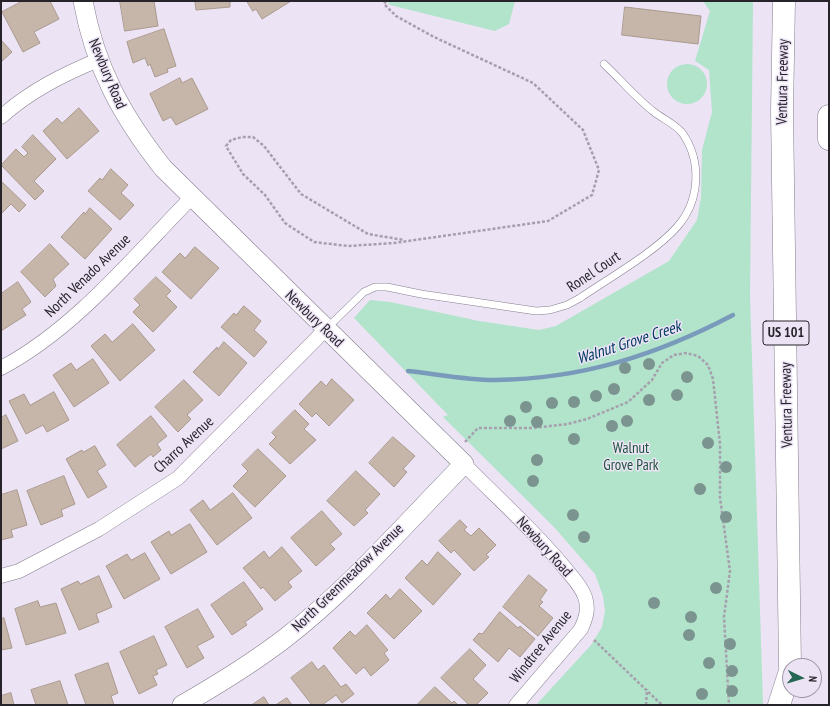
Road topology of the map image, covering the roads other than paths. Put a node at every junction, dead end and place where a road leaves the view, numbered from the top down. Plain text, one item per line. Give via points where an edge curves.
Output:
1 (83, 1) edge
2 (784, 1) edge
3 (98, 60) junction
4 (604, 64) dead end
5 (829, 116) edge
6 (1, 117) edge
7 (829, 139) edge
8 (191, 198) junction
9 (325, 330) junction
10 (1, 368) edge
11 (464, 464) junction
12 (1, 576) edge
13 (587, 609) joint
14 (790, 658) edge
15 (182, 705) edge
16 (516, 705) edge

1 - 3 street, Newbury Road
2 - 14 highway, Ventura Freeway / US 101 via 782,111
3 - 6 street via 40,87
3 - 8 street, Newbury Road via 115,98 137,135
4 - 9 lane, Ronel Court via 654,112 682,132 692,148 696,164 693,197 684,218 664,239 580,298 550,310 520,310 375,287 364,292
5 - 7 highway
8 - 9 street, Newbury Road
8 - 10 street, North Venado Avenue via 84,308 36,346
9 - 11 street, Newbury Road
9 - 12 street, Charro Avenue via 178,478 99,529 19,571
11 - 13 street, Newbury Road via 547,546 578,584 585,596
11 - 15 street, North Greenmeadow Avenue via 337,593 284,639 232,676
13 - 16 street, Windtree Avenue via 586,620 581,629

